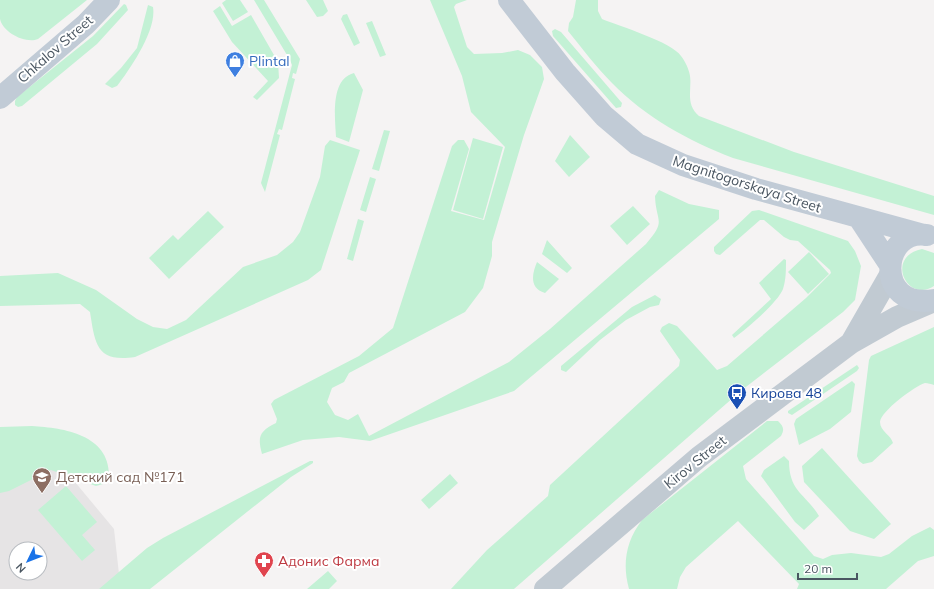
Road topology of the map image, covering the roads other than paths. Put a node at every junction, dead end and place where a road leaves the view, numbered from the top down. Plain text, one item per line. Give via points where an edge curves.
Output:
1 (110, 0) edge
2 (509, 0) edge
3 (0, 98) edge
4 (859, 218) junction
5 (929, 236) edge
6 (890, 270) junction
7 (934, 300) edge
8 (851, 343) junction
9 (545, 589) edge

1 - 3 main road, Chkalov Street
2 - 4 main road, Magnitogorskaya Street via 599,111 637,144 683,165
4 - 5 main road, Magnitogorskaya Street
4 - 6 main road
5 - 6 main road via 905,240 892,256
6 - 7 main road via 896,288 906,298 915,301
6 - 8 street, Kirov Street
7 - 8 street, Kirov Street
8 - 9 street, Kirov Street via 699,458

